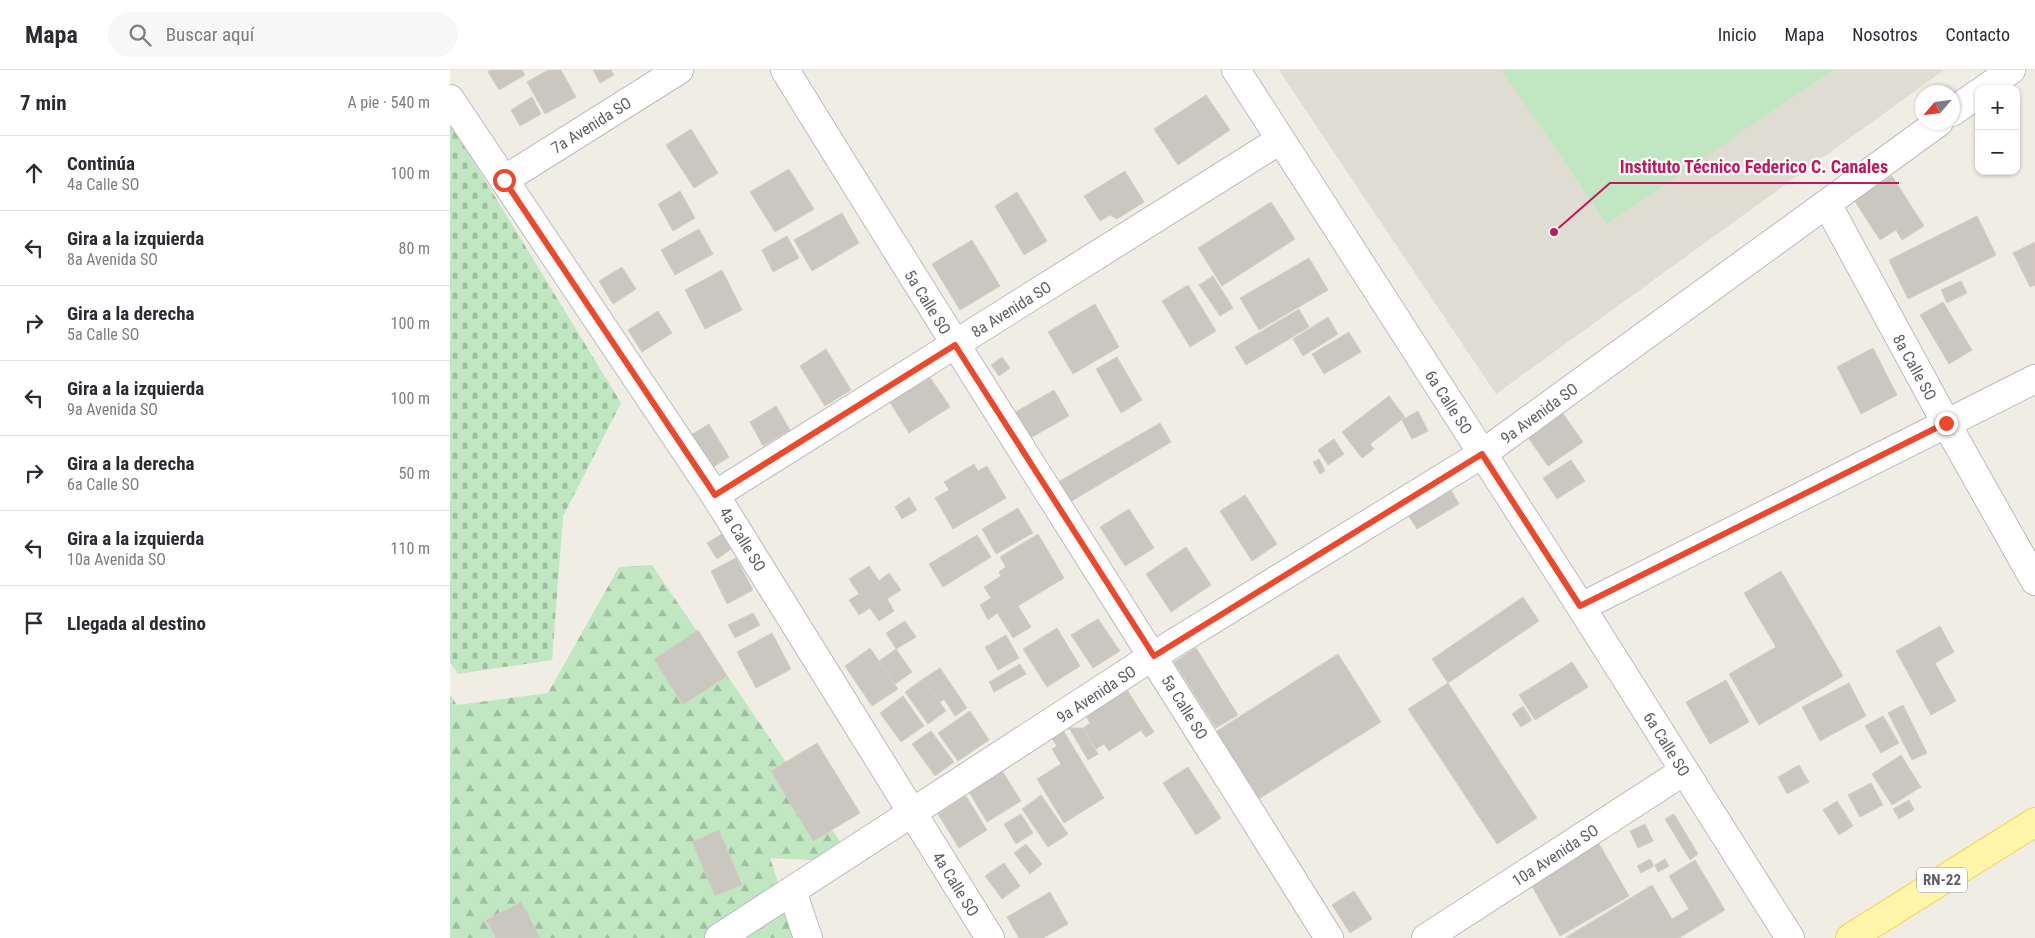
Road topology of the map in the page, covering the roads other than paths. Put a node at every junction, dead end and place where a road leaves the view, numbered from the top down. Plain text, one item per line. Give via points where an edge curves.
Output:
1 (679, 70) edge
2 (785, 70) edge
3 (1236, 70) edge
4 (2011, 70) edge
5 (1990, 85) edge
6 (1975, 97) edge
7 (450, 99) edge
8 (1960, 107) edge
9 (1928, 130) edge
10 (1280, 140) junction
11 (504, 180) junction
12 (1826, 204) junction
13 (955, 345) junction
14 (2035, 379) edge
15 (1946, 423) junction
16 (1482, 454) junction
17 (715, 495) junction
18 (2035, 581) edge
19 (1580, 606) junction
20 (1154, 656) junction
21 (1684, 772) junction
22 (912, 813) junction
23 (2035, 822) edge
24 (792, 891) junction
25 (719, 938) edge
26 (808, 938) edge
27 (990, 938) edge
28 (1329, 938) edge
29 (1426, 938) edge
30 (1790, 938) edge
31 (1850, 938) edge

1 - 11 street, 7a Avenida SO
2 - 13 street, 5a Calle SO
3 - 10 street, 6a Calle SO
4 - 5 street
6 - 8 street
7 - 11 street, 4a Calle SO
9 - 12 street, 9a Avenida SO
10 - 13 street, 8a Avenida SO
10 - 16 street, 6a Calle SO
11 - 17 street, 4a Calle SO
12 - 15 street, 8a Calle SO
12 - 16 street, 9a Avenida SO
13 - 17 street, 8a Avenida SO
13 - 20 street, 5a Calle SO
14 - 15 street
15 - 18 street, 8a Calle SO
15 - 19 street
16 - 19 street, 6a Calle SO
16 - 20 street, 9a Avenida SO
17 - 22 street, 4a Calle SO
19 - 21 street, 6a Calle SO
20 - 22 street, 9a Avenida SO
20 - 28 street, 5a Calle SO
21 - 29 street, 10a Avenida SO
21 - 30 street, 6a Calle SO
22 - 24 street, 9a Avenida SO
22 - 27 street, 4a Calle SO
23 - 31 main road, RN-22
24 - 25 street, 9a Avenida SO
24 - 26 street

